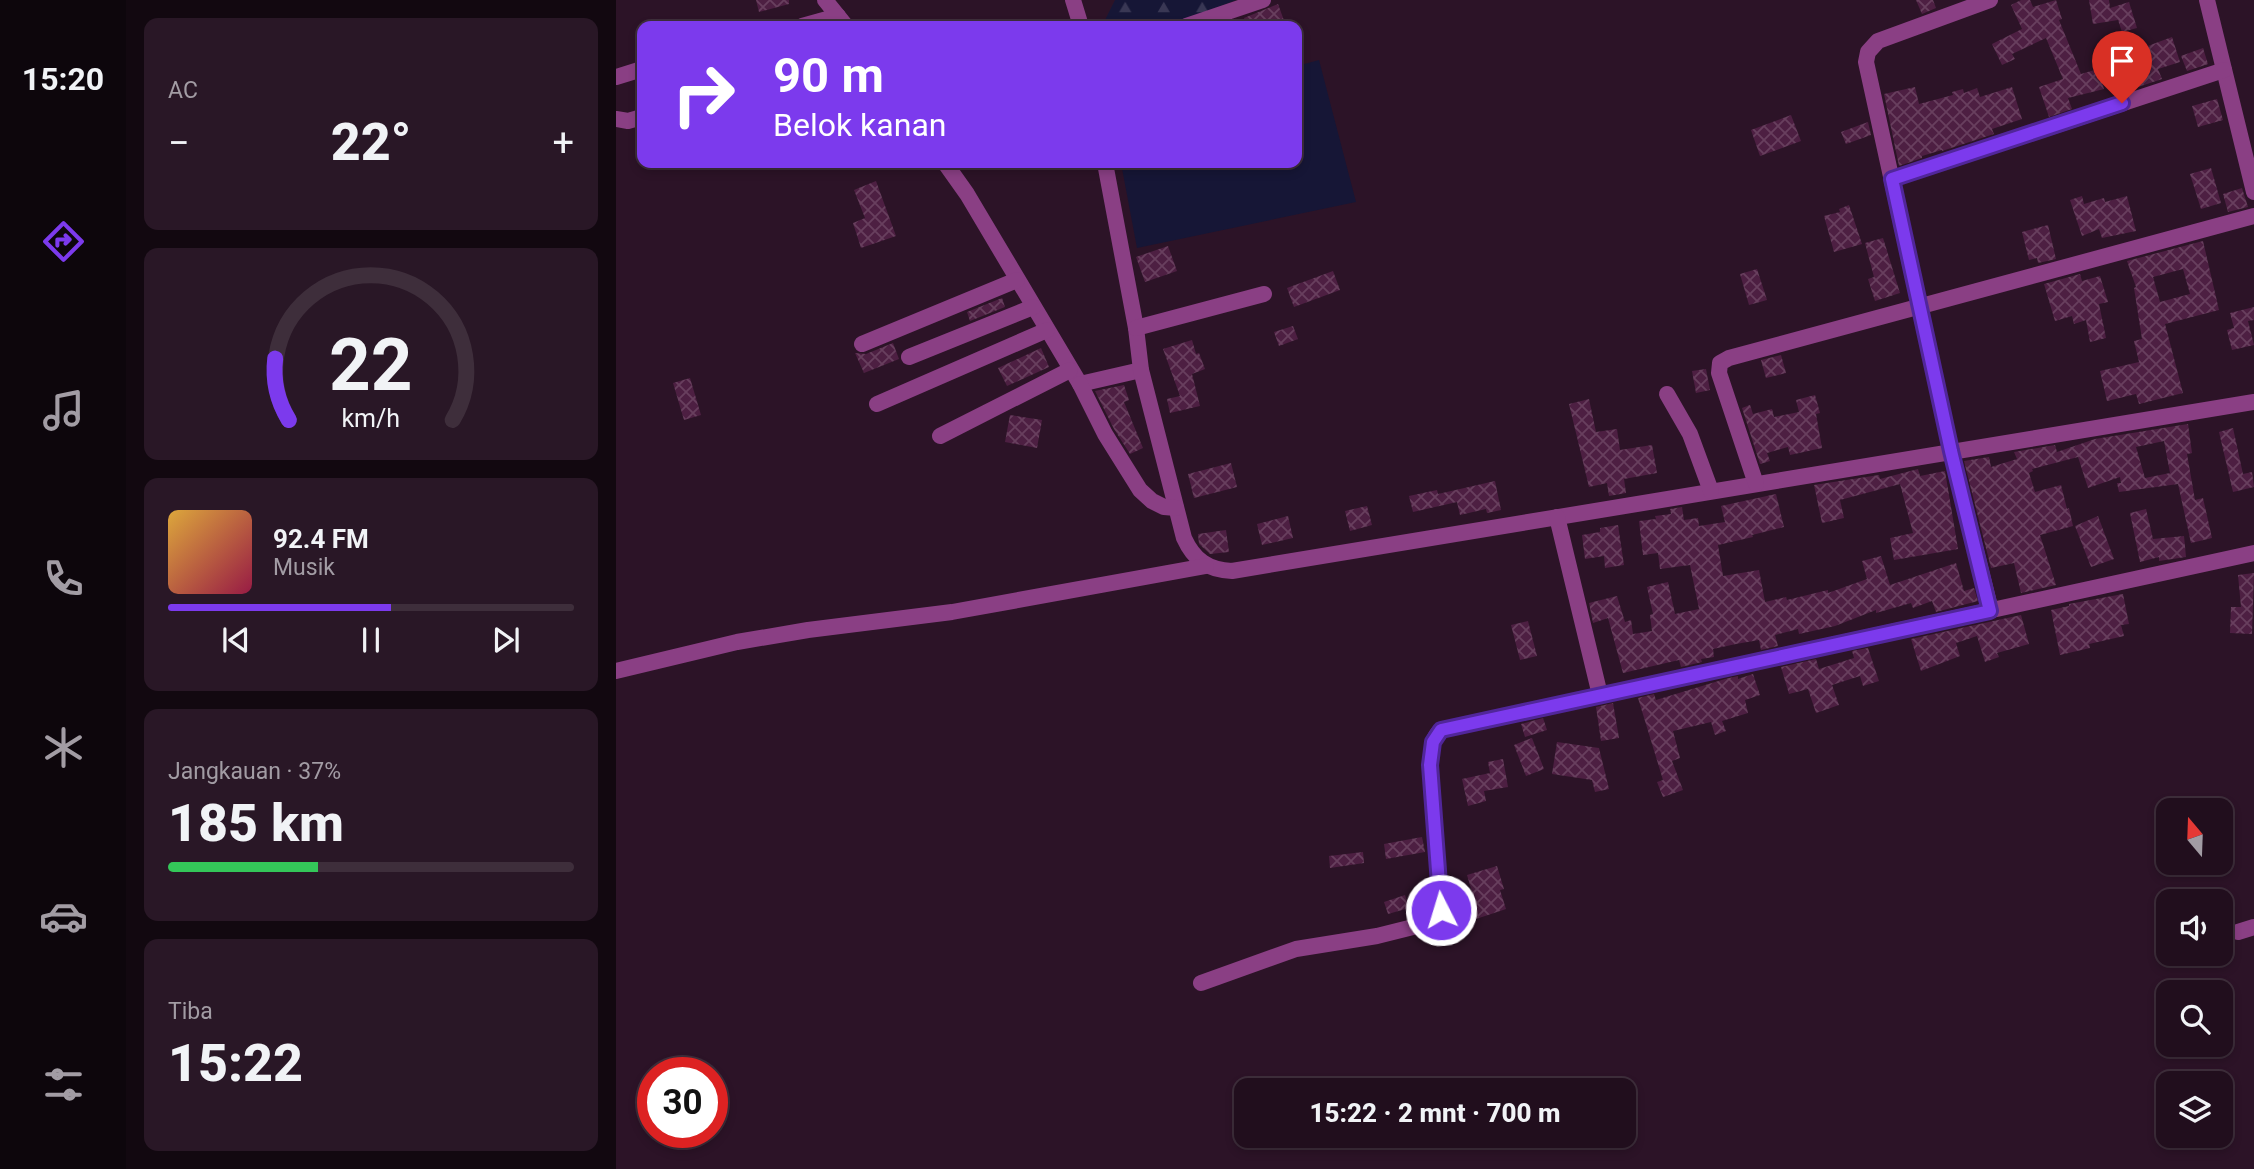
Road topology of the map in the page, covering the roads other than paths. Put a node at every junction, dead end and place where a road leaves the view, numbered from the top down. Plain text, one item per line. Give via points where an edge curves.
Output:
1 (825, 0) edge
2 (1073, 0) edge
3 (1263, 0) edge
4 (1990, 0) edge
5 (2207, 0) edge
6 (1962, 5) edge
7 (842, 21) edge
8 (1079, 21) edge
9 (1201, 21) edge
10 (2224, 70) junction
11 (637, 71) edge
12 (616, 77) edge
13 (637, 118) edge
14 (616, 120) edge
15 (949, 168) edge
16 (1106, 168) edge
17 (1892, 179) junction
18 (2254, 192) edge
19 (2254, 216) edge
20 (1017, 280) junction
21 (1264, 294) dead end
22 (1033, 307) junction
23 (1919, 307) junction
24 (1136, 328) junction
25 (1046, 330) junction
26 (862, 344) dead end
27 (908, 357) dead end
28 (1070, 370) junction
29 (1142, 370) junction
30 (1080, 384) junction
31 (1667, 394) dead end
32 (2254, 402) edge
33 (877, 404) dead end
34 (940, 436) dead end
35 (1951, 451) junction
36 (1756, 484) junction
37 (1711, 491) junction
38 (1176, 508) junction
39 (1557, 517) junction
40 (2254, 553) edge
41 (1206, 566) junction
42 (1990, 611) junction
43 (616, 671) edge
44 (1600, 695) junction
45 (1201, 983) dead end

1 - 7 street
2 - 8 street
3 - 9 street
4 - 6 street
5 - 10 street
6 - 17 street via 1878,41 1868,52 1866,62
10 - 17 street
10 - 18 street
11 - 12 street
13 - 14 street
15 - 20 street
16 - 24 street
17 - 23 street
19 - 23 street
20 - 22 street
20 - 26 street
21 - 24 street
22 - 25 street
22 - 27 street
23 - 35 street
23 - 36 street via 1720,363 1719,373
24 - 29 street
25 - 28 street
25 - 33 street
28 - 30 street
28 - 34 street
29 - 30 street
29 - 38 street
30 - 38 street via 1140,490 1152,501
31 - 37 street via 1690,434
32 - 35 street
35 - 36 street
35 - 42 street
36 - 37 street
37 - 39 street
38 - 41 street via 1184,538
39 - 41 street via 1232,571
39 - 44 street
40 - 42 street
41 - 43 street via 951,611 737,642
42 - 44 street
44 - 45 street via 1437,733 1430,765 1441,910 1434,920 1377,936 1296,949

